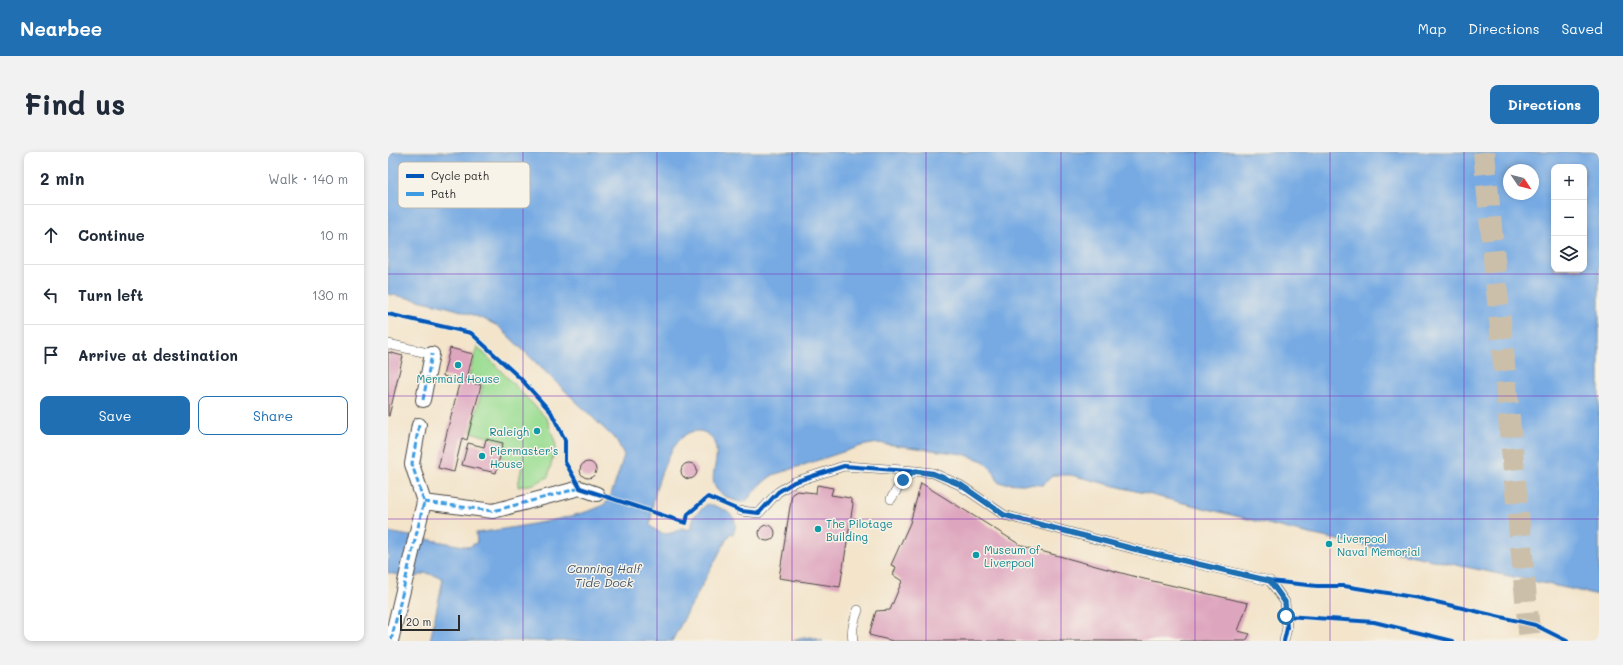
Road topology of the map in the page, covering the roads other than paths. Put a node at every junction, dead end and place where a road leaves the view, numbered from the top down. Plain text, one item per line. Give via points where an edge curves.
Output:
1 (388, 344) edge
2 (432, 354) joint
3 (423, 400) dead end
4 (419, 425) dead end
5 (916, 471) junction
6 (597, 494) dead end
7 (891, 499) dead end
8 (422, 508) junction
9 (741, 511) dead end
10 (858, 610) dead end
11 (391, 641) edge
12 (853, 641) edge
13 (1284, 641) edge

1 - 2 lane
2 - 3 street
4 - 8 street via 412,464
5 - 7 lane via 903,480
5 - 9 lane via 844,466 794,482 778,492 759,514
5 - 13 lane via 960,484 1004,515 1270,581 1285,602 1287,628
6 - 8 street via 580,488 492,511
8 - 11 street
10 - 12 lane via 852,624

